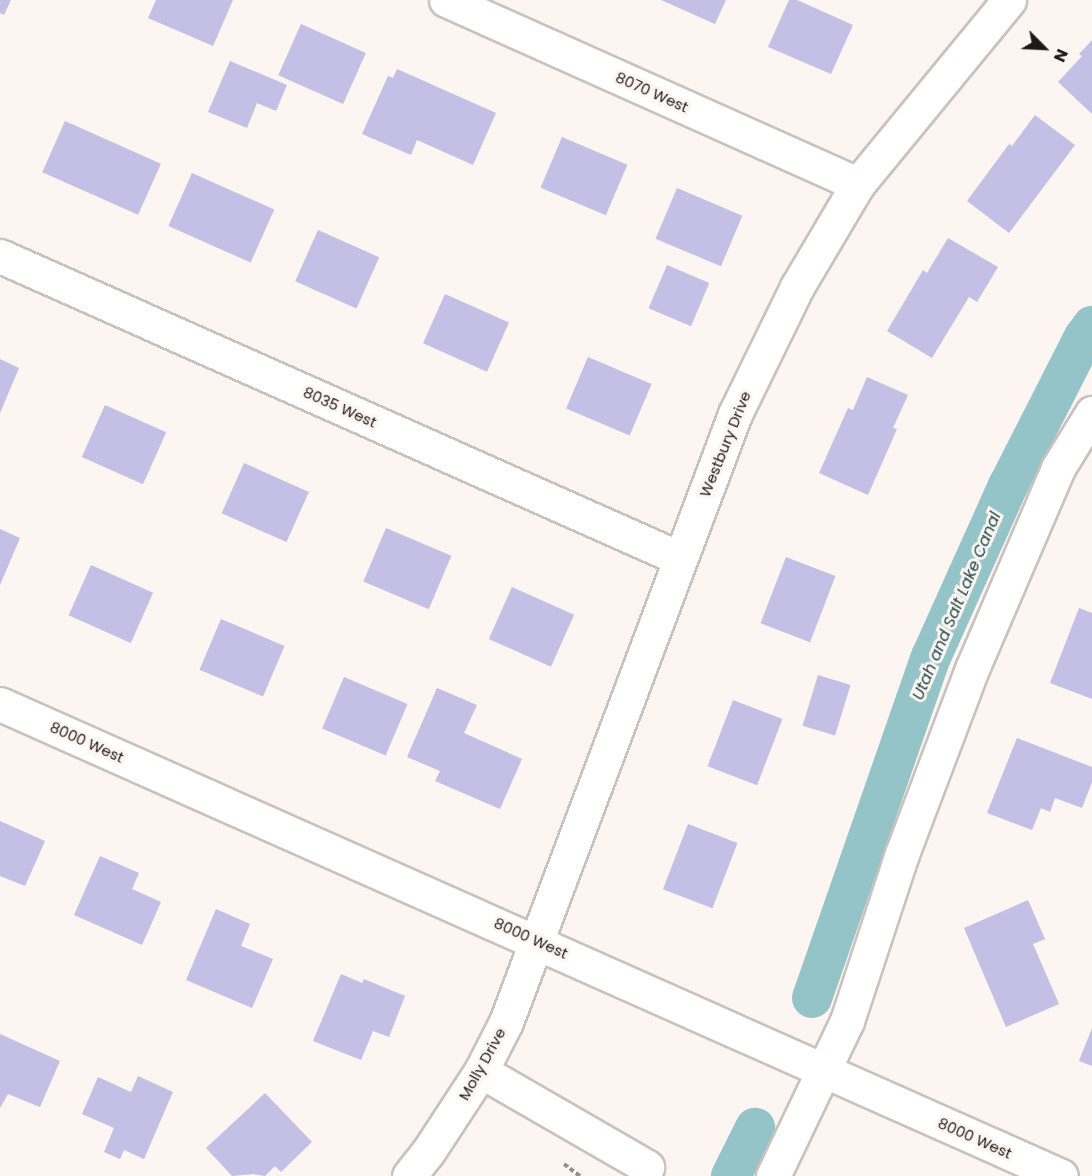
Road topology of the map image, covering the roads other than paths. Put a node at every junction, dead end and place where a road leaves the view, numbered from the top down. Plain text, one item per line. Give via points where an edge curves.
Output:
1 (446, 0) edge
2 (1009, 0) edge
3 (858, 184) junction
4 (0, 256) edge
5 (1092, 412) edge
6 (680, 558) junction
7 (0, 704) edge
8 (538, 941) junction
9 (481, 1071) junction
10 (825, 1072) junction
11 (647, 1167) dead end
12 (409, 1176) edge
13 (773, 1176) edge
14 (1061, 1176) edge

1 - 3 street, 8070 West
2 - 3 street, Westbury Drive
3 - 6 street, Westbury Drive via 797,287 735,414
4 - 6 street, 8035 West
5 - 10 street via 1058,468 972,669 902,854 848,1021
6 - 8 street, Westbury Drive
7 - 8 street, 8000 West
8 - 9 street, Molly Drive via 506,1022
8 - 10 street, 8000 West
9 - 11 street
9 - 12 street, Molly Drive
10 - 13 street
10 - 14 street, 8000 West

